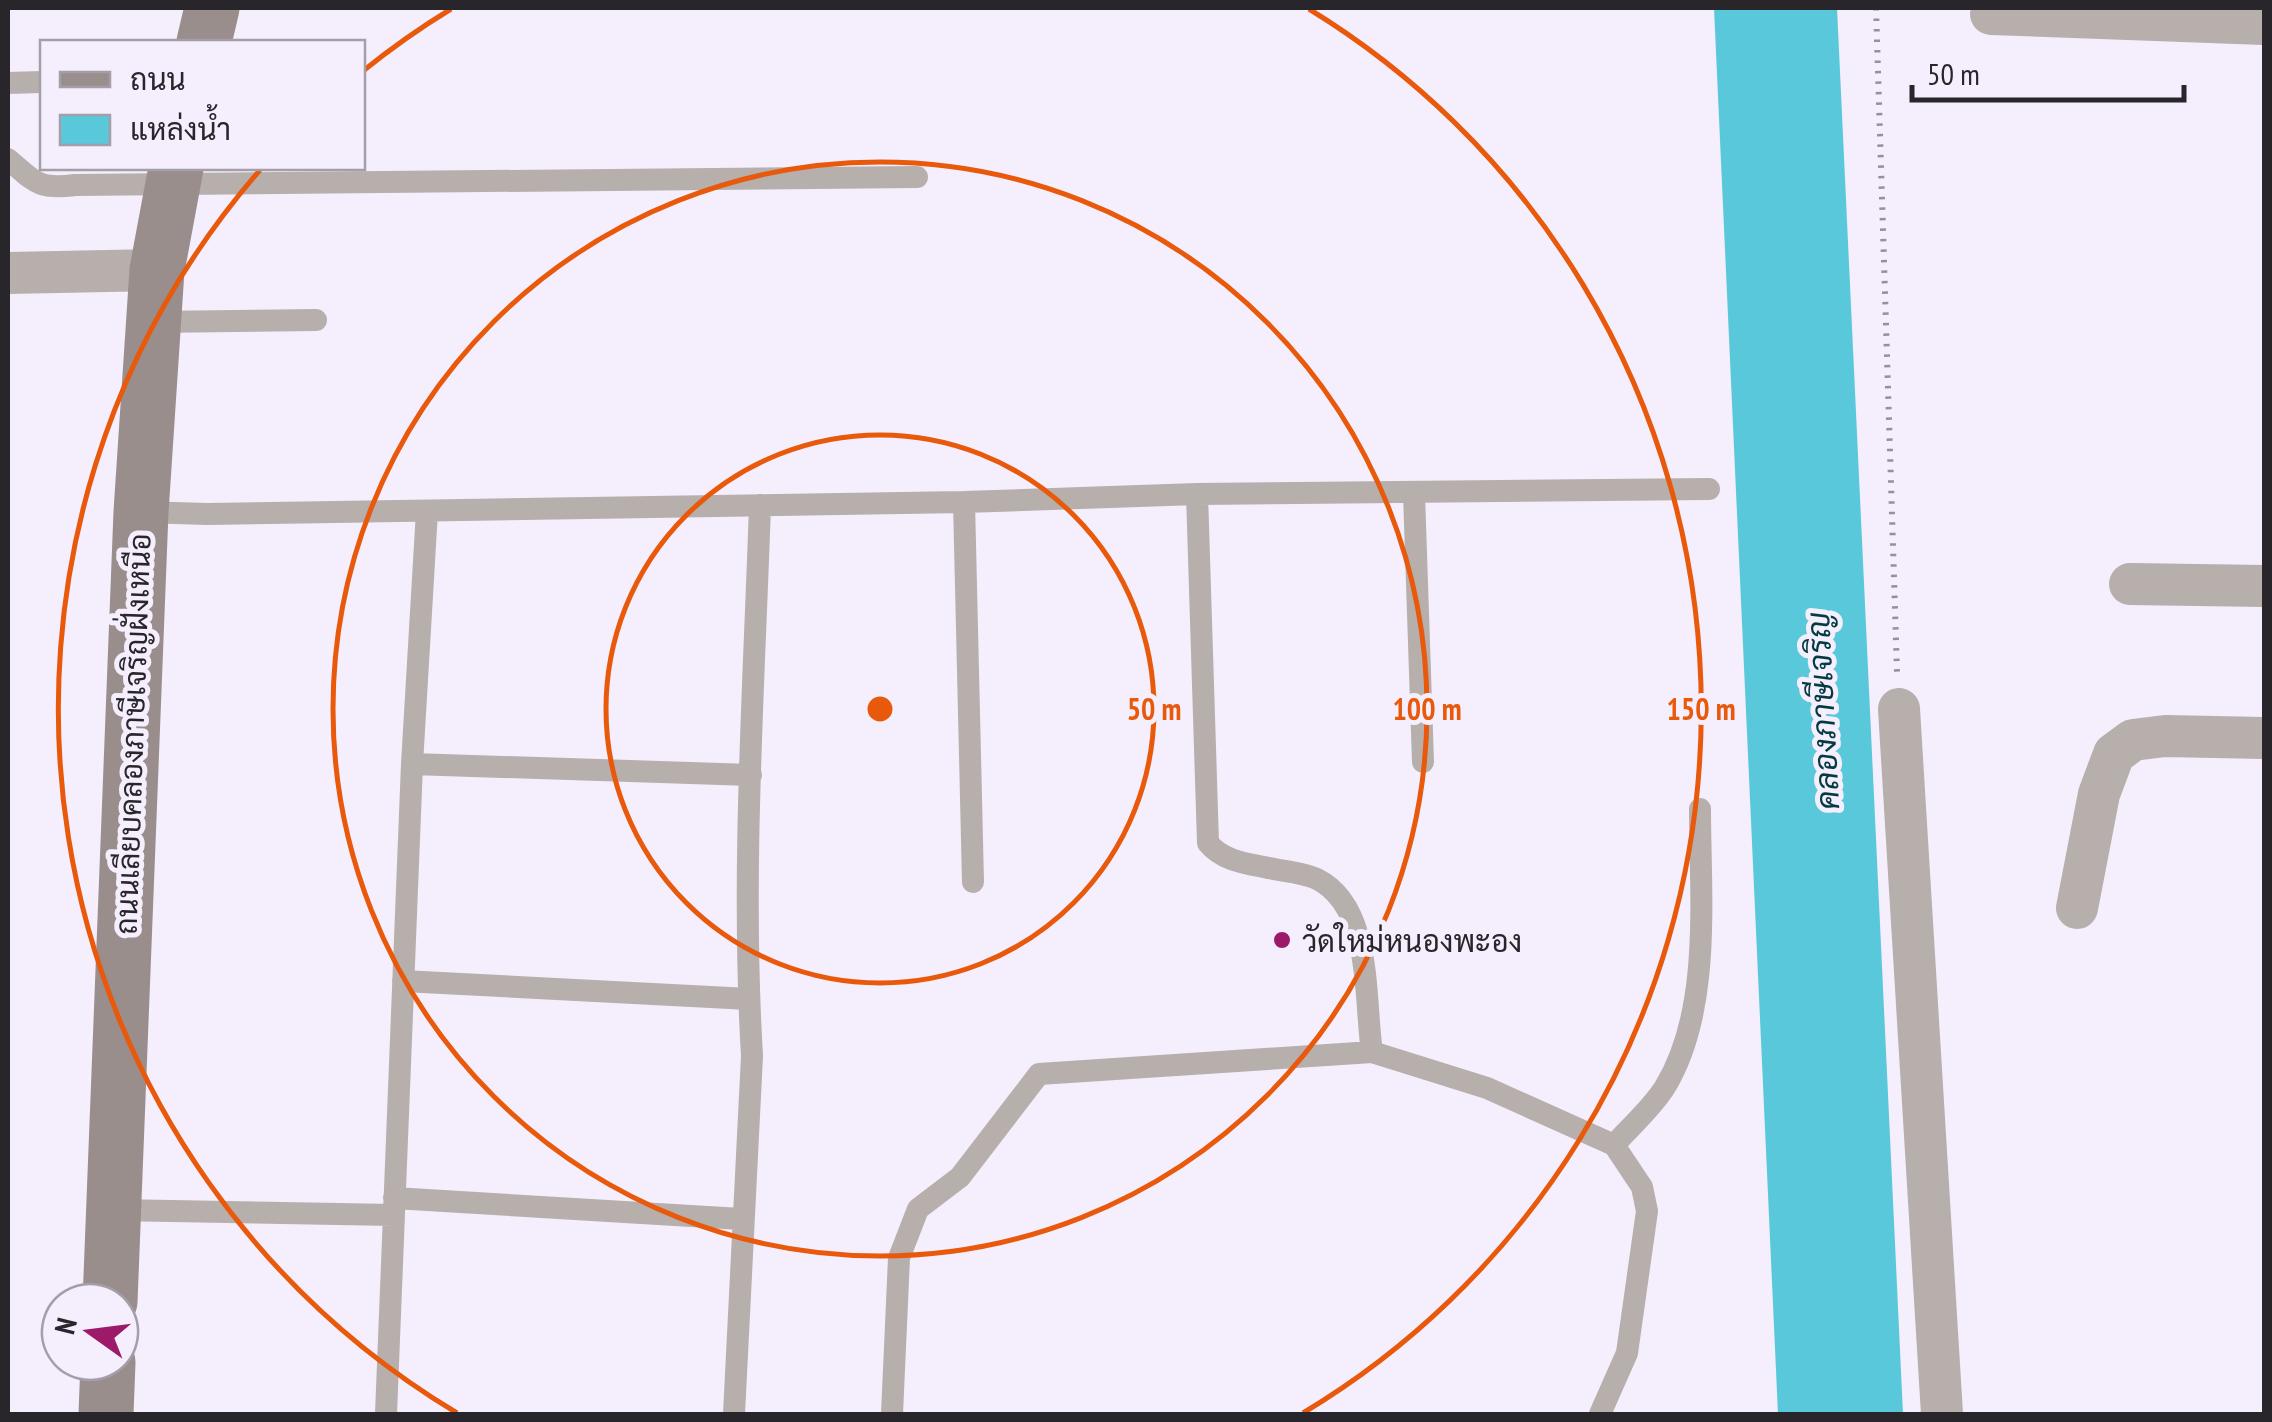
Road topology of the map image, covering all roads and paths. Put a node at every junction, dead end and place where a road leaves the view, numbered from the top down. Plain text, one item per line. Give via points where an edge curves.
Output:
1 (212, 8) edge
2 (1876, 8) edge
3 (1992, 14) dead end
4 (2264, 24) edge
5 (204, 40) edge
6 (40, 82) edge
7 (8, 83) edge
8 (8, 160) edge
9 (174, 177) edge
10 (917, 177) dead end
11 (8, 272) edge
12 (155, 296) junction
13 (316, 320) dead end
14 (1709, 489) dead end
15 (1197, 494) junction
16 (1414, 494) junction
17 (964, 502) junction
18 (760, 505) junction
19 (428, 511) junction
20 (141, 512) junction
21 (2130, 584) dead end
22 (2264, 586) edge
23 (1898, 709) joint
24 (2264, 738) edge
25 (1422, 762) dead end
26 (412, 764) junction
27 (751, 775) junction
28 (1700, 809) dead end
29 (974, 882) dead end
30 (2077, 908) dead end
31 (403, 981) junction
32 (748, 999) junction
33 (1372, 1052) junction
34 (1614, 1145) junction
35 (394, 1206) junction
36 (114, 1210) junction
37 (741, 1219) junction
38 (111, 1282) edge
39 (107, 1382) edge
40 (106, 1414) edge
41 (386, 1414) edge
42 (734, 1414) edge
43 (892, 1414) edge
44 (1600, 1414) edge
45 (1942, 1414) edge

1 - 5 main road
2 - 23 path
3 - 4 street
6 - 7 lane
8 - 9 lane via 49,188
9 - 10 lane
9 - 12 main road, ถนนเลียบคลองภาษีเจริญฝั่งเหนือ
11 - 12 street
12 - 13 lane
12 - 20 main road, ถนนเลียบคลองภาษีเจริญฝั่งเหนือ
14 - 16 lane
15 - 16 lane
15 - 17 lane
15 - 33 lane via 1208,843 1243,863 1317,879 1339,896 1354,920
16 - 25 lane
17 - 18 lane
17 - 29 lane
18 - 19 lane
18 - 27 lane
19 - 20 lane
19 - 26 lane
20 - 36 main road, ถนนเลียบคลองภาษีเจริญฝั่งเหนือ
21 - 22 street
23 - 45 street
24 - 30 street via 2165,736 2133,740 2114,754
26 - 27 lane
26 - 31 lane
27 - 32 lane
28 - 34 lane via 1699,977 1682,1045 1664,1088
31 - 32 lane
31 - 35 lane
32 - 37 lane via 752,1056
33 - 34 lane via 1486,1088
33 - 43 lane via 1039,1074 960,1176 918,1209 898,1258
34 - 44 lane via 1642,1188 1647,1211 1627,1353
35 - 36 lane
35 - 37 lane
35 - 41 lane
36 - 38 main road, ถนนเลียบคลองภาษีเจริญฝั่งเหนือ
37 - 42 lane
39 - 40 main road

